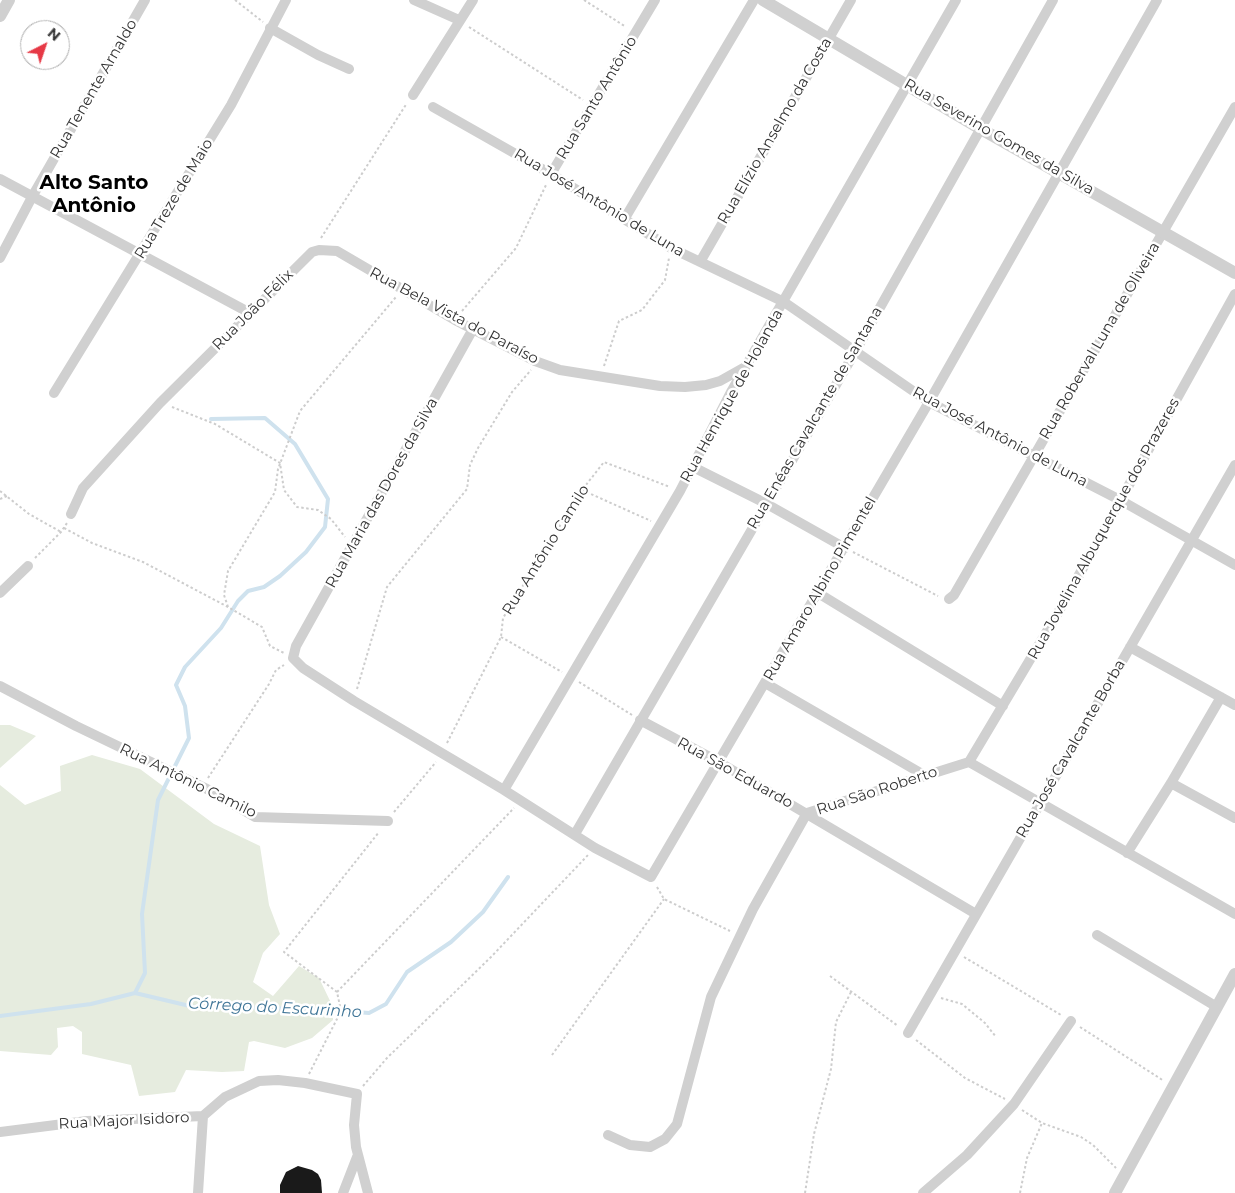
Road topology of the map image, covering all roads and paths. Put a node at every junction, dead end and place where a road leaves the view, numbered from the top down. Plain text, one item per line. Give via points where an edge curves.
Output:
1 (9, 0) edge
2 (145, 0) edge
3 (235, 0) edge
4 (286, 0) edge
5 (414, 0) edge
6 (473, 0) edge
7 (584, 0) edge
8 (655, 0) edge
9 (754, 0) edge
10 (763, 0) edge
11 (850, 0) edge
12 (956, 0) edge
13 (1053, 0) edge
14 (1157, 0) edge
15 (0, 16) edge
16 (459, 20) junction
17 (270, 28) junction
18 (636, 34) junction
19 (828, 39) junction
20 (349, 70) dead end
21 (906, 84) junction
22 (413, 95) joint
23 (592, 106) junction
24 (433, 107) dead end
25 (1235, 107) edge
26 (981, 128) junction
27 (1059, 172) junction
28 (551, 174) junction
29 (0, 179) edge
30 (32, 197) junction
31 (625, 218) junction
32 (1164, 232) junction
33 (671, 248) junction
34 (312, 252) junction
35 (140, 253) junction
36 (0, 258) edge
37 (700, 262) junction
38 (1235, 273) edge
39 (402, 289) junction
40 (1235, 294) edge
41 (784, 302) junction
42 (250, 313) junction
43 (455, 320) junction
44 (473, 329) junction
45 (855, 352) junction
46 (535, 361) junction
47 (746, 367) junction
48 (600, 376) junction
49 (54, 393) dead end
50 (929, 402) junction
51 (160, 403) junction
52 (1033, 457) junction
53 (280, 463) junction
54 (1235, 465) edge
55 (693, 467) junction
56 (582, 490) junction
57 (0, 491) edge
58 (680, 491) junction
59 (7, 496) junction
60 (0, 500) edge
61 (1120, 500) junction
62 (765, 503) junction
63 (71, 514) joint
64 (660, 525) junction
65 (64, 528) junction
66 (61, 532) junction
67 (1192, 541) junction
68 (352, 545) junction
69 (845, 548) junction
70 (1235, 564) edge
71 (28, 566) joint
72 (0, 593) edge
73 (818, 593) junction
74 (949, 599) joint
75 (230, 608) junction
76 (501, 637) junction
77 (1130, 647) junction
78 (293, 658) junction
79 (572, 678) junction
80 (765, 683) junction
81 (0, 686) edge
82 (1221, 697) junction
83 (354, 701) junction
84 (1235, 705) edge
85 (1003, 706) junction
86 (640, 720) junction
87 (442, 754) junction
88 (717, 761) junction
89 (970, 762) junction
90 (924, 775) junction
91 (1172, 783) junction
92 (202, 787) junction
93 (504, 790) junction
94 (521, 801) junction
95 (1040, 804) junction
96 (806, 813) junction
97 (1235, 818) edge
98 (388, 821) junction
99 (575, 834) junction
100 (595, 848) junction
101 (1126, 852) junction
102 (651, 877) junction
103 (664, 899) junction
104 (976, 914) junction
105 (1235, 914) edge
106 (1097, 935) dead end
107 (741, 937) junction
108 (955, 952) junction
109 (1235, 974) edge
110 (830, 976) dead end
111 (851, 991) junction
112 (338, 992) junction
113 (930, 995) junction
114 (1217, 1007) junction
115 (1071, 1021) junction
116 (908, 1033) junction
117 (996, 1037) dead end
118 (552, 1055) dead end
119 (305, 1083) junction
120 (1173, 1087) junction
121 (357, 1094) junction
122 (1014, 1104) junction
123 (203, 1116) junction
124 (1042, 1123) junction
125 (0, 1132) edge
126 (608, 1135) dead end
127 (357, 1152) junction
128 (1113, 1165) dead end
129 (198, 1193) edge
130 (343, 1193) edge
131 (368, 1193) edge
132 (805, 1193) edge
133 (923, 1193) edge
134 (1020, 1193) edge
135 (1115, 1193) edge

1 - 15 street
2 - 30 street, Rua Tenente Arnaldo
3 - 17 path
4 - 17 street, Rua Treze de Maio
5 - 16 street
6 - 16 street
7 - 18 path
8 - 18 street, Rua Santo Antônio
9 - 31 street
10 - 19 street, Rua Severino Gomes da Silva
11 - 19 street, Rua Elízio Anselmo da Costa
12 - 21 street, Rua Henrique de Holanda
13 - 26 street, Rua Enéas Cavalcante de Santana
14 - 27 street, Rua Amaro Albino Pimentel
16 - 22 street
16 - 23 path
17 - 20 street
17 - 35 street, Rua Treze de Maio via 231,105
18 - 23 street, Rua Santo Antônio
19 - 21 street, Rua Severino Gomes da Silva
19 - 37 street, Rua Elízio Anselmo da Costa
21 - 26 street, Rua Severino Gomes da Silva
21 - 41 street, Rua Henrique de Holanda
22 - 34 path
23 - 28 street, Rua Santo Antônio
24 - 28 street, Rua José Antônio de Luna
25 - 32 street, Rua Roberval Luna de Oliveira
26 - 27 street, Rua Severino Gomes da Silva
26 - 45 street, Rua Enéas Cavalcante de Santana
27 - 32 street, Rua Severino Gomes da Silva
27 - 50 street, Rua Amaro Albino Pimentel
28 - 31 street, Rua José Antônio de Luna
28 - 43 path, Rua Santo Antônio via 516,248
29 - 30 street
30 - 35 street
30 - 36 street, Rua Tenente Arnaldo
31 - 33 street, Rua José Antônio de Luna
32 - 38 street, Rua Severino Gomes da Silva
32 - 52 street, Rua Roberval Luna de Oliveira
33 - 37 street, Rua José Antônio de Luna
33 - 48 path via 665,280 642,310 619,321
34 - 39 street, Rua Bela Vista do Paraíso via 337,251
34 - 42 street, Rua João Félix
35 - 42 street
35 - 49 street, Rua Treze de Maio
37 - 41 street, Rua José Antônio de Luna
39 - 43 street, Rua Bela Vista do Paraíso
39 - 53 path via 300,411
40 - 61 street, Rua Jovelina Albuquerque dos Prazeres
41 - 45 street, Rua José Antônio de Luna
41 - 47 street, Rua Henrique de Holanda
42 - 51 street, Rua João Félix
43 - 44 street, Rua Bela Vista do Paraíso
44 - 46 street, Rua Bela Vista do Paraíso
44 - 68 street, Rua Maria das Dores da Silva
45 - 50 street, Rua José Antônio de Luna
45 - 62 street, Rua Enéas Cavalcante de Santana
46 - 48 street, Rua Bela Vista do Paraíso via 560,370
46 - 83 path via 478,448 470,464 467,489 387,587
47 - 48 street, Rua Bela Vista do Paraíso via 720,381 685,387
47 - 55 street, Rua Henrique de Holanda
50 - 52 street, Rua José Antônio de Luna
50 - 69 street, Rua Amaro Albino Pimentel
51 - 53 path via 215,424
51 - 63 street, Rua João Félix via 83,488
52 - 61 street, Rua José Antônio de Luna
52 - 74 street, Rua Roberval Luna de Oliveira
53 - 68 path via 284,490 297,507 324,514
53 - 75 path via 275,492 228,571 224,595
54 - 67 street, Rua José Cavalcante Borba
55 - 58 street, Rua Henrique de Holanda
55 - 62 street
56 - 58 path, Rua Antônio Camilo via 604,462
56 - 64 path
56 - 76 path, Rua Antônio Camilo via 503,618
57 - 59 path
58 - 64 street, Rua Henrique de Holanda
59 - 60 path
59 - 66 path via 29,514
61 - 67 street, Rua José Antônio de Luna
61 - 85 street, Rua Jovelina Albuquerque dos Prazeres via 1060,611
62 - 69 street
62 - 86 street, Rua Enéas Cavalcante de Santana
63 - 65 path
64 - 79 street, Rua Henrique de Holanda
65 - 66 path
65 - 75 path via 92,543 143,562
66 - 71 path
67 - 70 street, Rua José Antônio de Luna
67 - 77 street, Rua José Cavalcante Borba
68 - 78 street, Rua Maria das Dores da Silva via 296,646
69 - 73 street, Rua Amaro Albino Pimentel
69 - 74 path via 942,599
71 - 72 street
73 - 80 street, Rua Amaro Albino Pimentel
73 - 85 street
75 - 78 path via 262,627 270,646
76 - 79 path
76 - 87 path, Rua Antônio Camilo
77 - 82 street
77 - 95 street, Rua José Cavalcante Borba
78 - 83 street
78 - 92 path via 276,670
79 - 86 path
79 - 93 street, Rua Henrique de Holanda
80 - 88 street, Rua Amaro Albino Pimentel
80 - 90 street
81 - 92 street, Rua Antônio Camilo
82 - 84 street
82 - 91 street
83 - 87 street
85 - 89 street, Rua Jovelina Albuquerque dos Prazeres
86 - 88 street, Rua São Eduardo
86 - 99 street, Rua Enéas Cavalcante de Santana
87 - 93 street
87 - 98 path, Rua Antônio Camilo
88 - 96 street, Rua São Eduardo
88 - 102 street, Rua Amaro Albino Pimentel
89 - 90 street, Rua São Roberto
89 - 95 street
90 - 96 street, Rua São Roberto
91 - 97 street
91 - 101 street
92 - 98 street, Rua Antônio Camilo via 255,817
93 - 94 street
94 - 99 street
94 - 112 path
95 - 101 street
95 - 104 street, Rua José Cavalcante Borba
96 - 104 street, Rua São Eduardo
96 - 107 street, Rua São Roberto
98 - 112 path via 284,952
99 - 100 street
100 - 102 street
100 - 121 path via 491,957 387,1058
101 - 105 street
102 - 103 path
103 - 107 path
103 - 118 path
104 - 108 street, Rua José Cavalcante Borba
106 - 114 street
107 - 126 street, Rua São Roberto via 711,998 676,1124 666,1139 650,1147 630,1145
108 - 113 street, Rua José Cavalcante Borba
108 - 115 path
109 - 114 street
110 - 111 path
111 - 116 path
111 - 132 path via 836,1022 831,1069 814,1134
112 - 119 path via 341,1011
113 - 116 street, Rua José Cavalcante Borba
113 - 117 path via 962,1004
114 - 120 street
115 - 120 path
115 - 122 street
116 - 122 path via 965,1078
119 - 121 street, Rua Major Isidoro
119 - 123 street, Rua Major Isidoro via 259,1081 225,1097
120 - 135 street
121 - 127 street via 354,1125
122 - 124 path
122 - 133 street via 967,1155
123 - 125 street, Rua Major Isidoro via 87,1121
123 - 129 street
124 - 128 path via 1081,1137
124 - 134 path via 1026,1158
127 - 130 street
127 - 131 street

